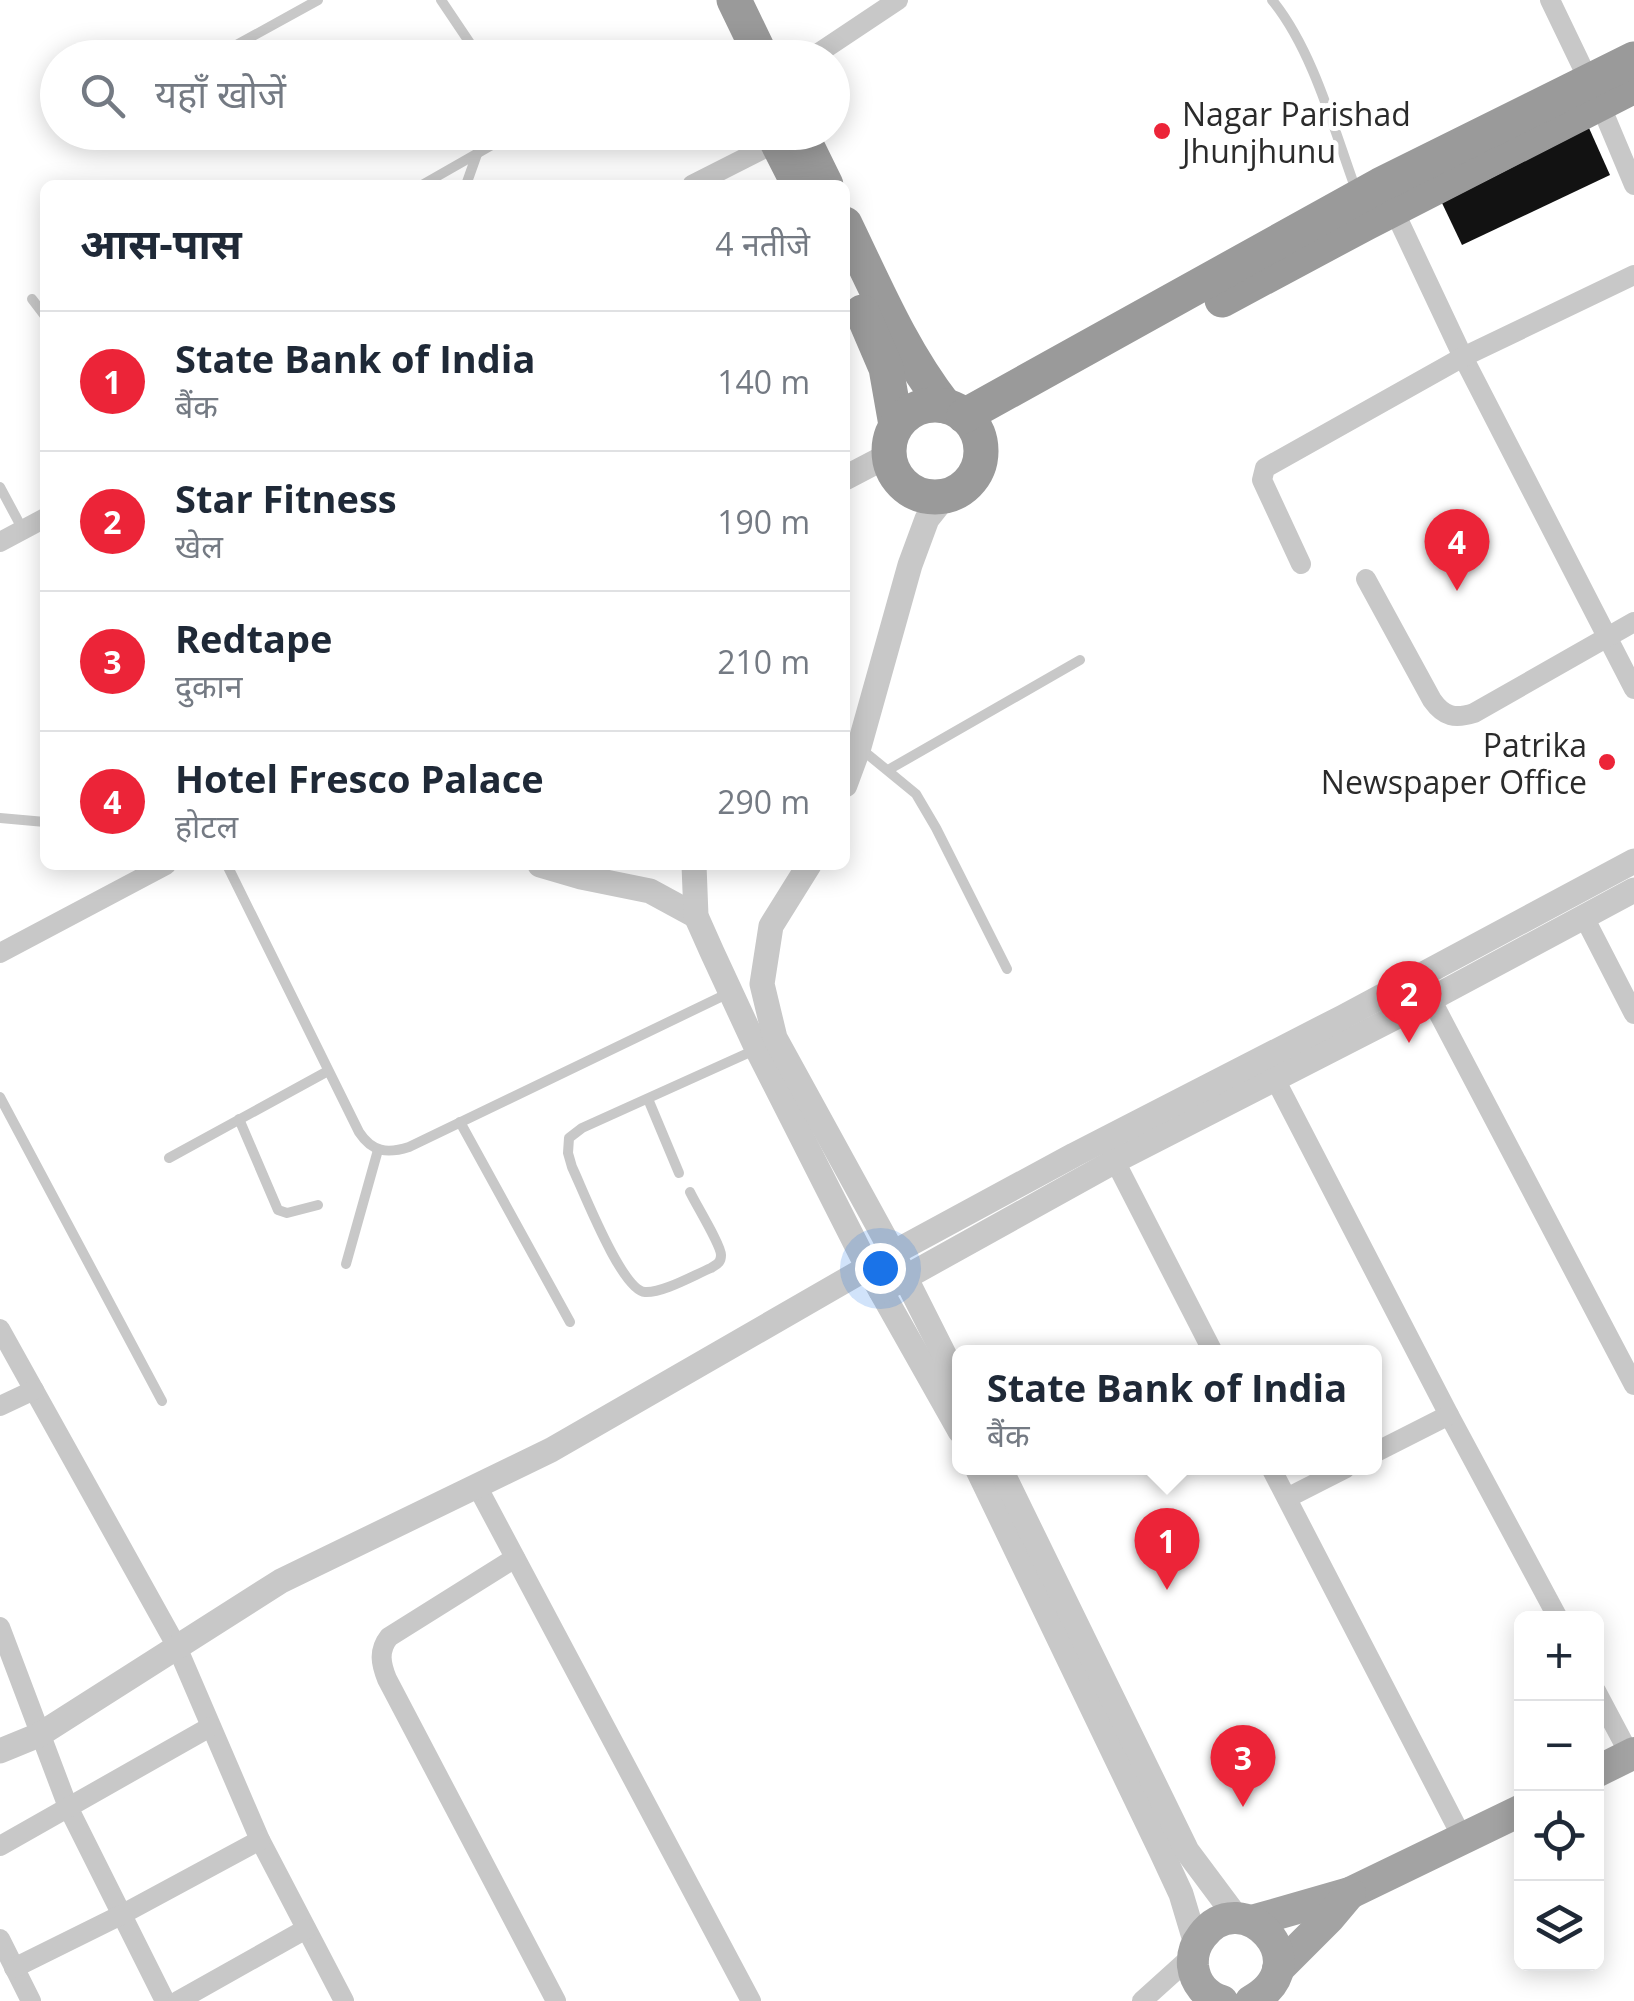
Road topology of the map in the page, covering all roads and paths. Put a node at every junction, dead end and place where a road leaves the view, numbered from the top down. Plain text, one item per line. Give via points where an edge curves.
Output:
1 (318, 0) edge
2 (441, 0) edge
3 (708, 0) edge
4 (734, 0) edge
5 (898, 0) edge
6 (1272, 0) edge
7 (1550, 0) edge
8 (246, 40) edge
9 (468, 40) edge
10 (727, 40) edge
11 (753, 40) edge
12 (838, 40) edge
13 (1634, 59) edge
14 (1634, 86) edge
15 (1595, 93) junction
16 (484, 150) edge
17 (757, 150) edge
18 (788, 150) edge
19 (795, 150) edge
20 (477, 154) junction
21 (431, 180) edge
22 (468, 180) edge
23 (701, 180) edge
24 (797, 180) edge
25 (822, 180) edge
26 (1634, 185) edge
27 (1378, 197) junction
28 (850, 234) edge
29 (1634, 275) edge
30 (850, 286) edge
31 (32, 298) dead end
32 (40, 309) edge
33 (1463, 357) junction
34 (962, 418) junction
35 (892, 440) junction
36 (850, 474) edge
37 (0, 488) edge
38 (946, 495) junction
39 (40, 521) edge
40 (22, 530) junction
41 (0, 542) edge
42 (1301, 564) dead end
43 (1366, 579) dead end
44 (1634, 622) edge
45 (1608, 636) junction
46 (1080, 660) dead end
47 (1634, 688) edge
48 (859, 747) junction
49 (888, 770) junction
50 (850, 771) edge
51 (0, 818) edge
52 (40, 822) edge
53 (1634, 861) edge
54 (156, 870) edge
55 (229, 870) edge
56 (557, 870) edge
57 (694, 870) edge
58 (805, 870) edge
59 (1634, 890) edge
60 (696, 916) junction
61 (1584, 916) junction
62 (0, 952) edge
63 (1007, 969) dead end
64 (731, 992) junction
65 (1430, 999) junction
66 (1634, 1014) edge
67 (758, 1049) junction
68 (328, 1070) junction
69 (1275, 1079) junction
70 (0, 1096) edge
71 (648, 1099) junction
72 (239, 1119) junction
73 (460, 1122) junction
74 (378, 1150) junction
75 (169, 1158) dead end
76 (1115, 1161) junction
77 (679, 1173) dead end
78 (690, 1192) dead end
79 (318, 1205) dead end
80 (346, 1264) dead end
81 (898, 1265) junction
82 (874, 1279) junction
83 (570, 1322) dead end
84 (0, 1329) edge
85 (1209, 1345) edge
86 (952, 1370) edge
87 (1634, 1384) edge
88 (34, 1390) junction
89 (162, 1401) dead end
90 (0, 1406) edge
91 (1449, 1414) junction
92 (952, 1418) edge
93 (1382, 1449) edge
94 (979, 1475) edge
95 (1003, 1475) edge
96 (1275, 1475) edge
97 (1332, 1475) edge
98 (477, 1486) junction
99 (1287, 1498) junction
100 (515, 1558) junction
101 (1554, 1611) edge
102 (0, 1627) edge
103 (177, 1647) junction
104 (1602, 1701) edge
105 (210, 1727) junction
106 (39, 1734) junction
107 (0, 1751) edge
108 (1632, 1754) edge
109 (1604, 1768) edge
110 (68, 1807) junction
111 (1514, 1814) edge
112 (1463, 1839) junction
113 (260, 1840) junction
114 (0, 1846) edge
115 (1350, 1893) junction
116 (121, 1915) junction
117 (1244, 1920) junction
118 (306, 1929) junction
119 (0, 1939) edge
120 (1195, 1950) junction
121 (14, 1968) junction
122 (1271, 1988) edge
123 (1215, 2000) edge
124 (31, 2001) edge
125 (164, 2001) edge
126 (178, 2001) edge
127 (344, 2001) edge
128 (556, 2001) edge
129 (751, 2001) edge
130 (1142, 2001) edge

1 - 8 lane
2 - 9 lane
3 - 10 highway
4 - 11 highway
5 - 12 street
6 - 27 lane
7 - 15 street
13 - 15 highway
14 - 15 highway
15 - 26 street
15 - 27 highway
16 - 20 lane
17 - 23 street
18 - 24 highway
19 - 25 highway
20 - 21 lane
20 - 22 lane
27 - 33 street
27 - 34 highway
28 - 34 highway via 904,346
29 - 33 street
30 - 35 highway via 886,368
31 - 32 lane
33 - 42 street via 1264,468 1262,480
33 - 45 street
34 - 35 highway via 934,405 916,408
34 - 38 highway via 980,443 978,467
35 - 36 street
35 - 38 highway via 896,476 922,495
37 - 40 lane
38 - 48 street via 927,519 910,566
39 - 40 street
40 - 41 street
43 - 45 street via 1432,700 1450,716 1474,713
44 - 45 street
45 - 47 street
46 - 49 lane
48 - 49 lane
48 - 50 street
49 - 63 lane via 926,810
51 - 52 lane
53 - 81 street via 1074,1155
54 - 62 street
55 - 68 lane
56 - 60 street via 650,891
57 - 60 street
58 - 81 street via 772,926 762,984 775,1038
59 - 61 street
60 - 64 street
61 - 65 street
61 - 66 street
64 - 67 street
64 - 73 lane
65 - 69 street
65 - 87 street
67 - 71 lane
67 - 82 street
68 - 72 lane
68 - 74 lane via 359,1132
69 - 76 street
69 - 91 street
70 - 89 lane
71 - 77 lane
71 - 78 lane via 582,1128 568,1145 612,1253 636,1290 661,1288 717,1265 719,1248
72 - 75 lane
72 - 79 lane via 278,1210
73 - 74 lane via 409,1147
73 - 83 lane
74 - 80 lane
76 - 81 street
76 - 85 street
81 - 82 street
81 - 86 street
82 - 92 street
82 - 98 street
84 - 88 street
88 - 90 street
88 - 103 street
91 - 93 street
91 - 101 street
94 - 120 street via 1162,1852
95 - 117 street via 1187,1851
96 - 99 street
97 - 99 street
98 - 100 street
98 - 103 street via 281,1581
99 - 112 street
100 - 128 street via 388,1637 381,1660
100 - 129 street
102 - 106 street
103 - 105 street
103 - 106 street
104 - 108 street
105 - 110 street
105 - 113 street
106 - 107 street
106 - 110 street
108 - 109 main road
110 - 114 street
110 - 116 street
111 - 112 main road
112 - 115 main road
113 - 116 street
113 - 118 street
115 - 117 main road
115 - 122 main road
116 - 121 street
116 - 125 street
117 - 120 main road via 1220,1922
117 - 122 main road via 1262,1927 1276,1946
118 - 126 street
118 - 127 street
119 - 121 street
120 - 123 main road via 1197,1980
120 - 130 street
121 - 124 street

